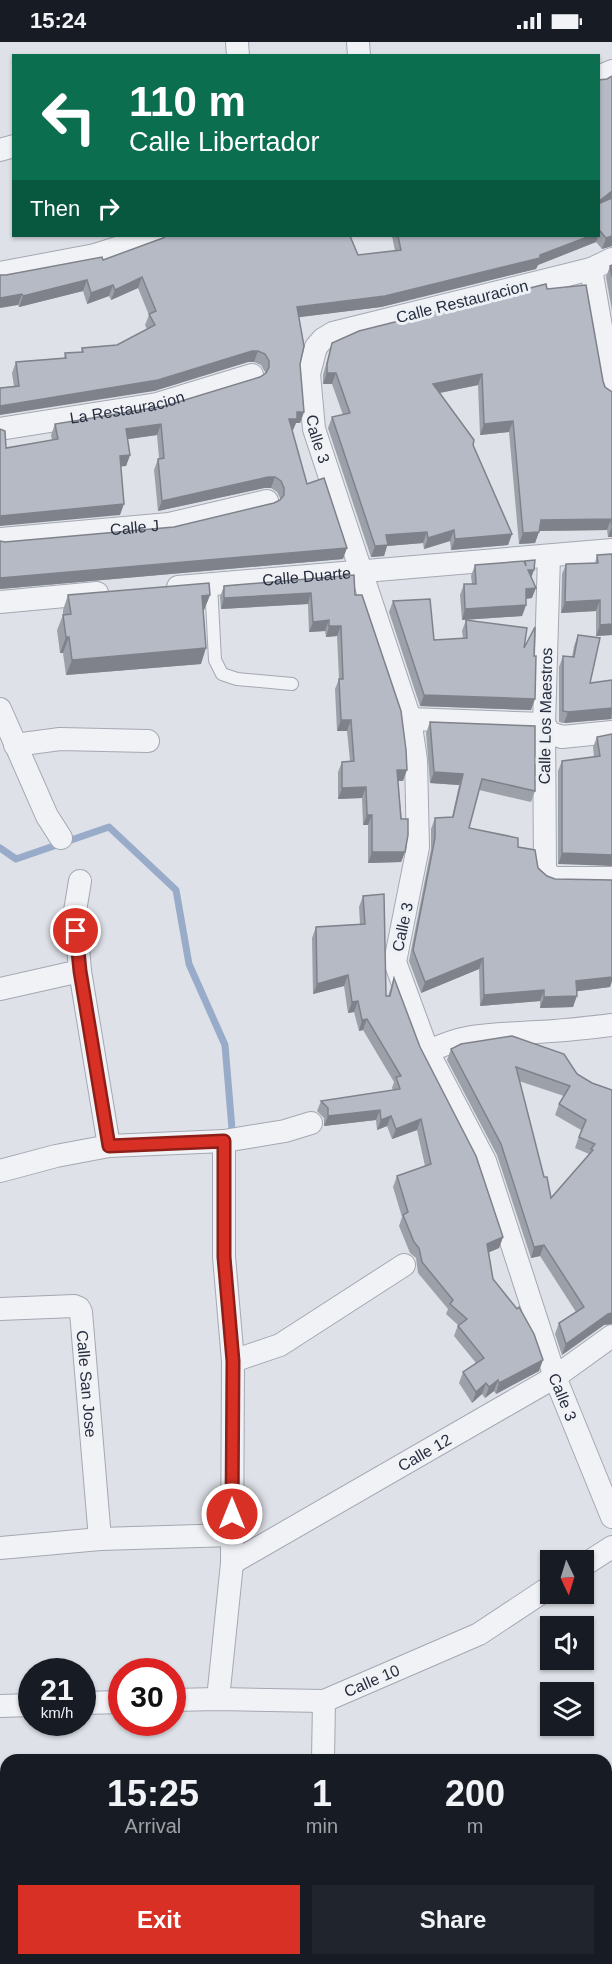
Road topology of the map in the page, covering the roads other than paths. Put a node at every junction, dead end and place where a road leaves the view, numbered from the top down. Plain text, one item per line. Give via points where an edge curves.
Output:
1 (152, 237) edge
2 (612, 259) edge
3 (591, 269) junction
4 (0, 273) edge
5 (316, 347) joint
6 (252, 375) dead end
7 (612, 390) edge
8 (0, 429) edge
9 (267, 501) dead end
10 (0, 539) edge
11 (612, 550) edge
12 (549, 556) junction
13 (360, 572) junction
14 (211, 584) junction
15 (153, 589) edge
16 (117, 592) edge
17 (0, 602) edge
18 (292, 684) dead end
19 (0, 709) edge
20 (410, 719) junction
21 (543, 724) junction
22 (612, 732) edge
23 (148, 741) dead end
24 (15, 745) junction
25 (61, 838) dead end
26 (612, 878) edge
27 (80, 881) dead end
28 (80, 971) junction
29 (0, 989) edge
30 (612, 1025) edge
31 (428, 1052) junction
32 (311, 1123) dead end
33 (224, 1141) junction
34 (109, 1146) junction
35 (0, 1171) edge
36 (404, 1265) dead end
37 (0, 1309) edge
38 (612, 1336) edge
39 (233, 1361) junction
40 (555, 1377) junction
41 (612, 1517) edge
42 (232, 1535) junction
43 (100, 1539) junction
44 (612, 1547) edge
45 (0, 1548) edge
46 (594, 1559) edge
47 (232, 1563) junction
48 (540, 1594) edge
49 (218, 1699) junction
50 (186, 1700) edge
51 (324, 1701) junction
52 (18, 1705) edge
53 (0, 1706) edge
54 (323, 1754) edge

1 - 4 street via 95,255
2 - 3 street, Calle Restauracion
3 - 5 street, Calle Restauracion via 333,333
3 - 7 street
5 - 13 street, Calle 3 via 309,374 314,429
6 - 8 street, La Restauracion via 157,404
9 - 10 street, Calle J via 169,524
11 - 12 street, Calle Duarte
12 - 13 street, Calle Duarte
12 - 21 street, Calle Los Maestros
13 - 14 street, Calle Duarte
13 - 20 street, Calle 3
14 - 15 street, Calle Duarte
14 - 18 lane via 215,660 222,674
16 - 17 street
19 - 24 street
20 - 21 street
20 - 31 street, Calle 3 via 416,760 418,848 395,962
21 - 22 street via 550,733 562,737
21 - 26 street, Calle Los Maestros via 545,870 556,878
23 - 24 street via 60,739
24 - 25 street
27 - 28 street via 75,911
28 - 29 street
28 - 34 street
30 - 31 street via 459,1039
31 - 40 street, Calle 3 via 485,1161
32 - 33 street
33 - 34 street
33 - 39 street via 224,1257
34 - 35 street
36 - 39 street via 280,1345
37 - 43 street, Calle San Jose via 75,1306 81,1312
38 - 40 street, Calle 12
39 - 42 street
40 - 41 street, Calle 3
40 - 47 street, Calle 12
42 - 43 street
42 - 47 street
43 - 45 street
44 - 46 street
47 - 49 street
48 - 51 street, Calle 10 via 479,1634
49 - 50 street, Calle 10
49 - 51 street, Calle 10
51 - 54 street
52 - 53 street

